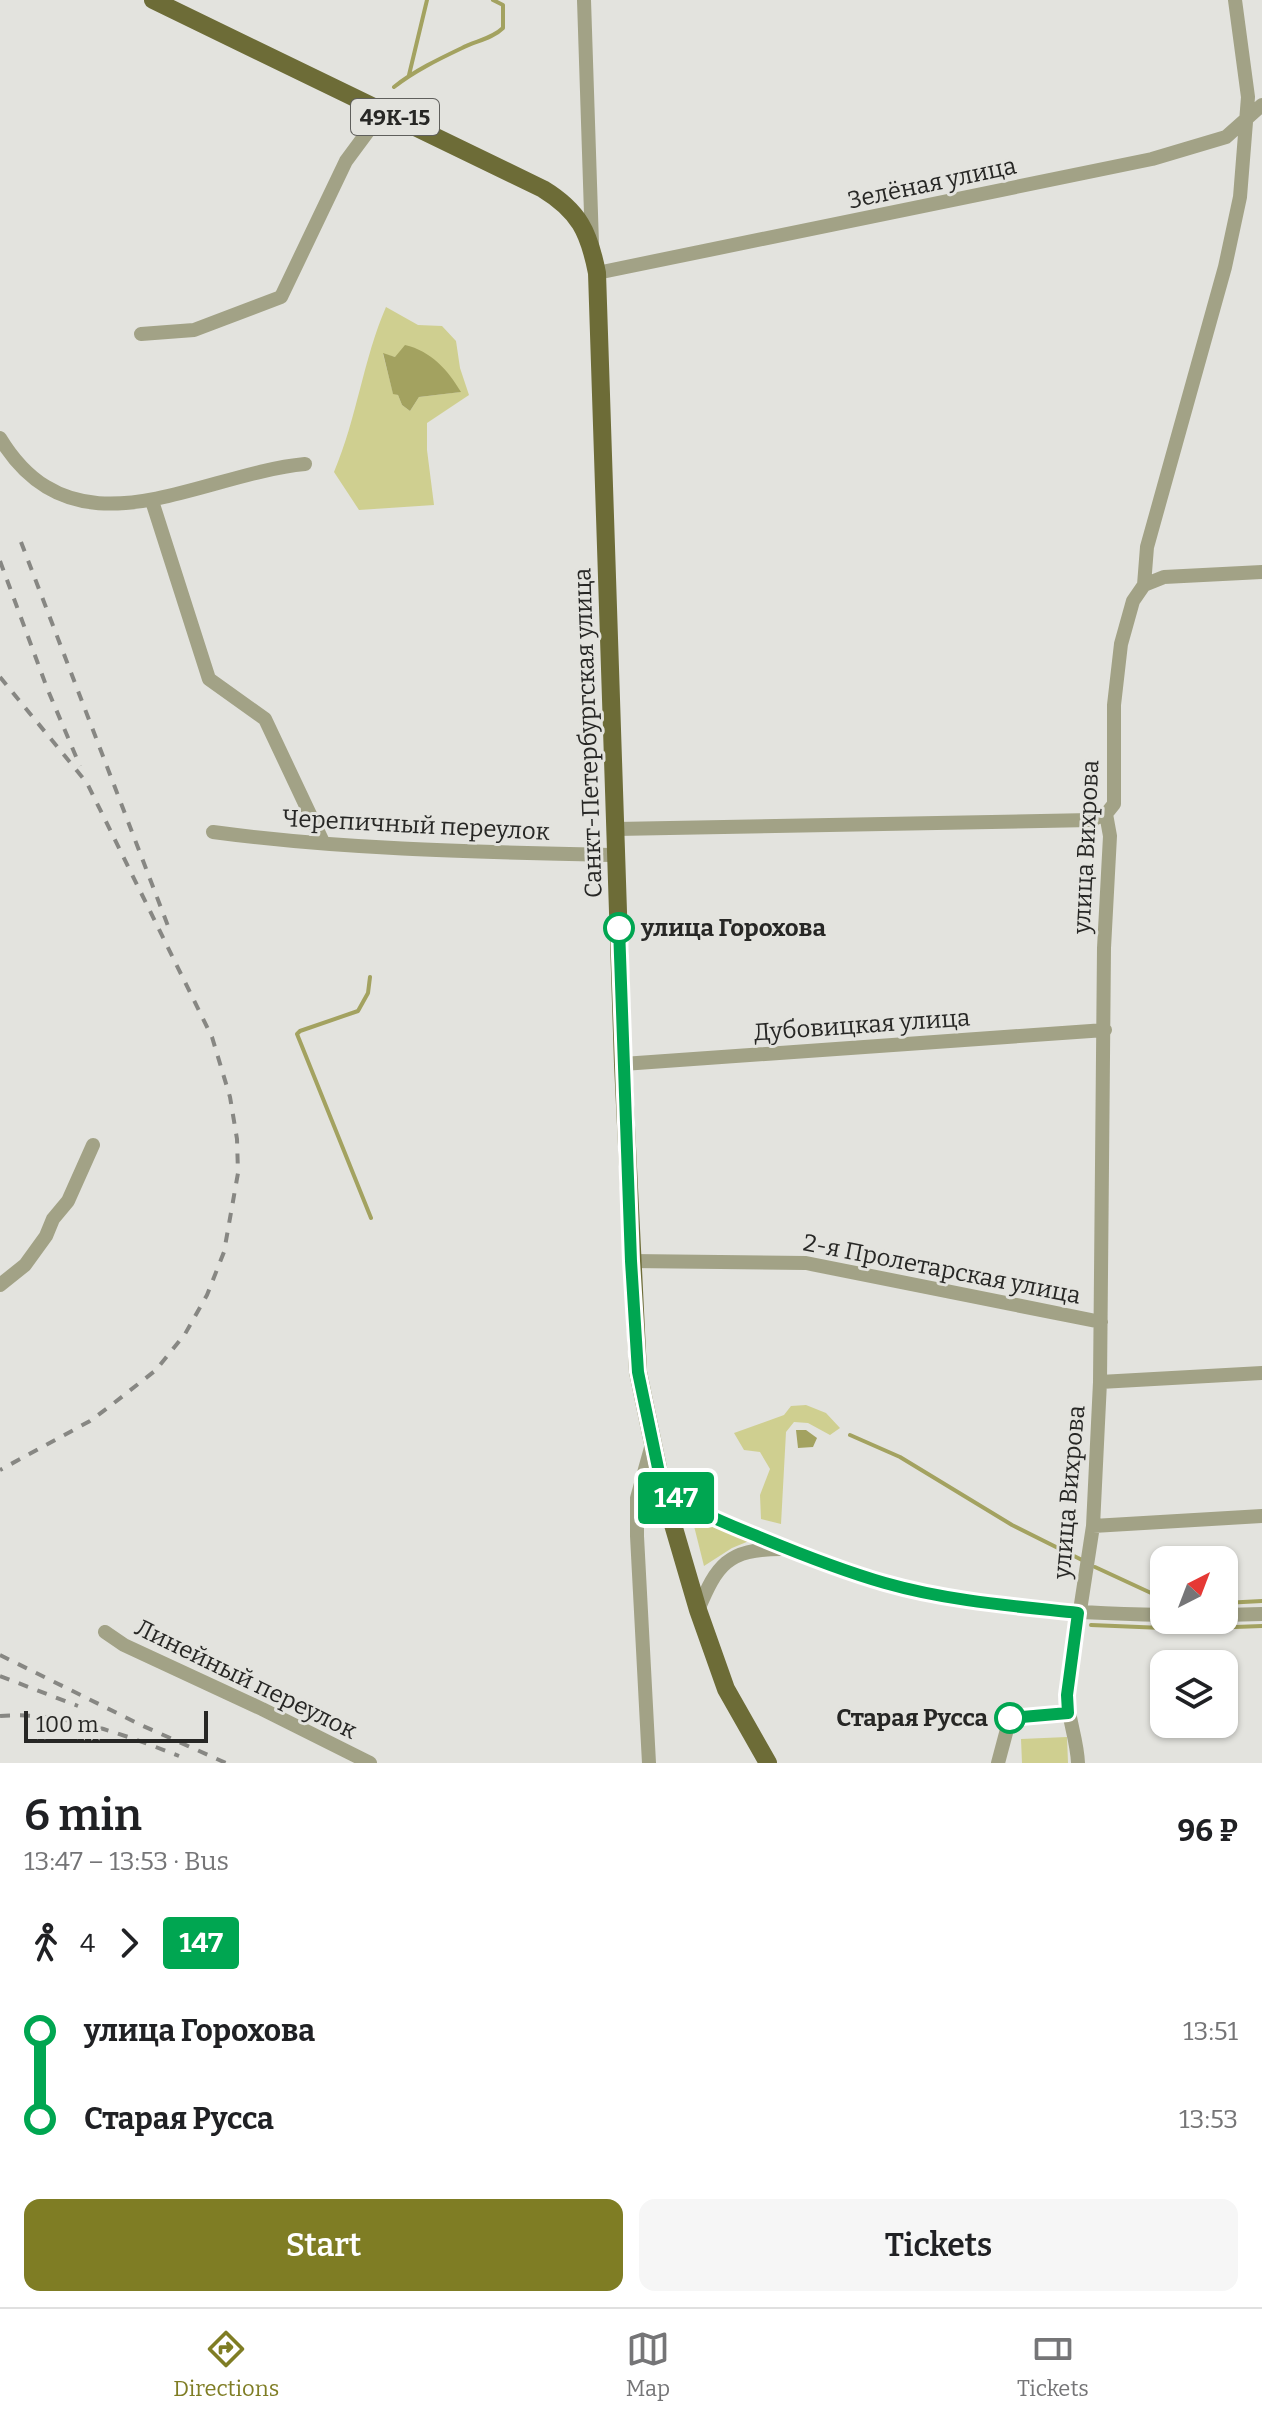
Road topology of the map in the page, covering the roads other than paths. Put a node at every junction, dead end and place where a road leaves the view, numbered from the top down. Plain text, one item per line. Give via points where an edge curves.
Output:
1 (153, 0) edge
2 (584, 0) edge
3 (1235, 0) edge
4 (1262, 105) edge
5 (383, 111) junction
6 (1245, 122) junction
7 (592, 245) junction
8 (597, 273) junction
9 (141, 334) dead end
10 (0, 438) edge
11 (305, 464) dead end
12 (152, 501) junction
13 (1262, 572) edge
14 (1144, 585) junction
15 (1106, 814) junction
16 (616, 829) junction
17 (213, 832) dead end
18 (323, 842) junction
19 (616, 855) junction
20 (1105, 1030) junction
21 (623, 1064) junction
22 (93, 1145) dead end
23 (631, 1261) junction
24 (0, 1285) edge
25 (1101, 1322) junction
26 (1262, 1373) edge
27 (1100, 1382) junction
28 (652, 1444) junction
29 (662, 1487) junction
30 (1262, 1516) edge
31 (1093, 1526) junction
32 (789, 1549) junction
33 (698, 1610) junction
34 (1078, 1613) junction
35 (1262, 1614) edge
36 (1150, 1615) edge
37 (1238, 1615) edge
38 (105, 1632) dead end
39 (1068, 1713) junction
40 (370, 1763) edge
41 (649, 1763) edge
42 (768, 1763) edge
43 (998, 1763) edge
44 (1078, 1763) edge

1 - 5 main road, 49К-15
2 - 7 street
3 - 6 street, улица Вихрова via 1248,97
4 - 6 street, Зелёная улица
5 - 7 main road, 49К-15 via 561,200 580,220
5 - 9 street via 346,161 281,297 194,330
6 - 8 street, Зелёная улица via 1226,137 1152,159
6 - 14 street, улица Вихрова via 1240,197 1225,267 1147,547
7 - 8 main road, 49К-15
8 - 16 main road, Санкт-Петербургская улица / 49К-15
10 - 12 street via 12,458 53,491 74,500
11 - 12 street
12 - 18 street via 209,679 265,719
13 - 14 street via 1164,577
14 - 15 street, улица Вихрова via 1133,601 1121,644 1114,705 1114,804
15 - 16 street via 1091,820
15 - 20 street, улица Вихрова via 1110,836
16 - 19 main road, Санкт-Петербургская улица / 49К-15
17 - 18 street, Черепичный переулок
18 - 19 street, Черепичный переулок
19 - 21 main road, Санкт-Петербургская улица / 49К-15
20 - 21 street, Дубовицкая улица
20 - 25 street, улица Вихрова
21 - 23 main road, Санкт-Петербургская улица / 49К-15
22 - 24 street via 46,1236 25,1265
23 - 25 street, 2-я Пролетарская улица via 806,1263
23 - 28 main road, Санкт-Петербургская улица / 49К-15 via 638,1372
25 - 27 street, улица Вихрова
26 - 27 street
27 - 31 street, улица Вихрова
28 - 29 main road, 49К-15
28 - 41 street, Санкт-Петербургская улица via 637,1498
29 - 32 street via 681,1503
29 - 33 main road, 49К-15
30 - 31 street
31 - 34 street, улица Вихрова
32 - 33 street via 737,1555 719,1568
32 - 34 street via 884,1583 950,1598
33 - 42 main road, 49К-15 via 726,1689
34 - 36 street
34 - 39 street, улица Вихрова
35 - 37 street
38 - 40 street, Линейный переулок
39 - 43 street via 1010,1718
39 - 44 street, улица Вихрова

